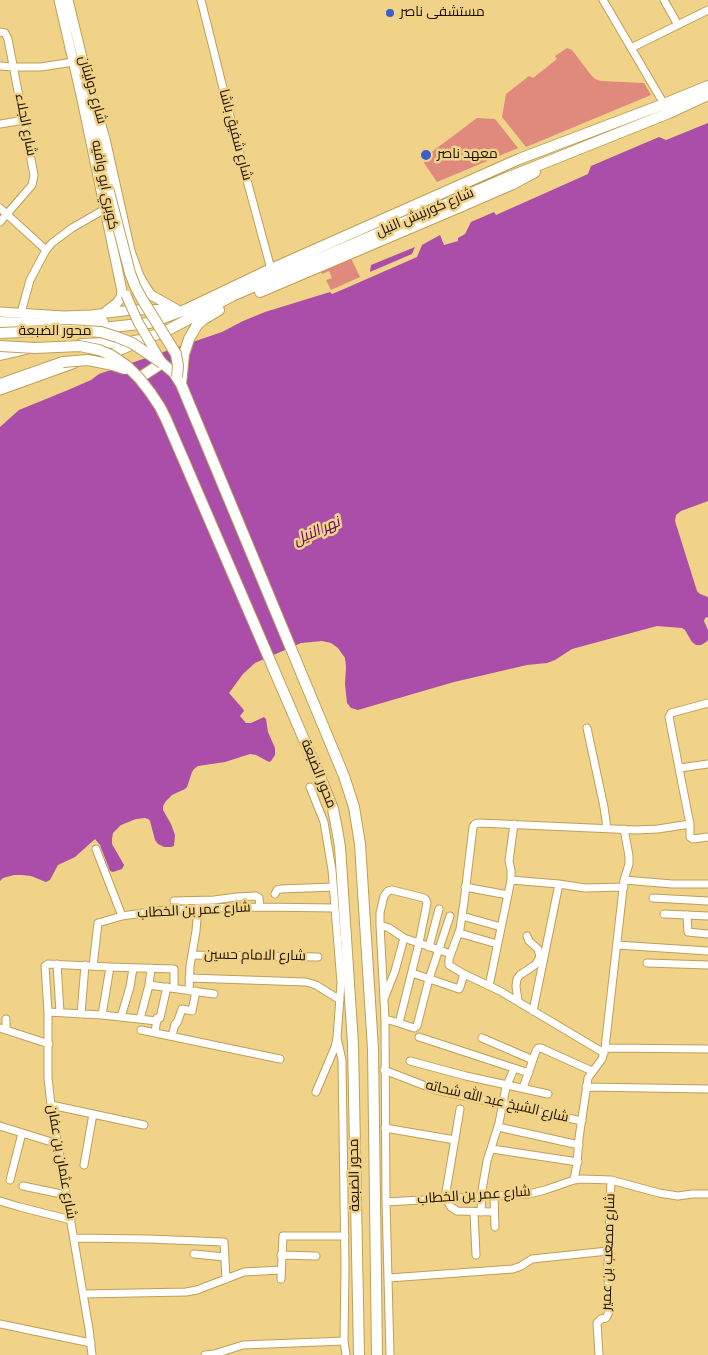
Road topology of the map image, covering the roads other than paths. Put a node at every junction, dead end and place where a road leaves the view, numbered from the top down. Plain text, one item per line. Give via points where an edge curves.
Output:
1 (59, 0) edge
2 (64, 0) edge
3 (68, 0) edge
4 (201, 0) edge
5 (603, 0) edge
6 (664, 0) edge
7 (708, 10) edge
8 (678, 25) junction
9 (0, 32) edge
10 (631, 48) junction
11 (73, 62) junction
12 (0, 66) edge
13 (14, 67) junction
14 (87, 76) junction
15 (708, 86) edge
16 (708, 96) edge
17 (664, 104) junction
18 (24, 120) junction
19 (0, 124) edge
20 (562, 156) junction
21 (520, 159) junction
22 (495, 170) junction
23 (524, 171) junction
24 (499, 181) junction
25 (0, 208) edge
26 (105, 209) junction
27 (7, 214) junction
28 (0, 222) edge
29 (46, 250) junction
30 (271, 269) junction
31 (181, 310) junction
32 (0, 312) edge
33 (105, 312) junction
34 (21, 314) junction
35 (166, 318) junction
36 (0, 322) edge
37 (0, 329) edge
38 (0, 333) edge
39 (145, 339) junction
40 (0, 342) edge
41 (0, 346) edge
42 (35, 348) junction
43 (0, 355) edge
44 (162, 363) junction
45 (139, 378) junction
46 (179, 381) junction
47 (0, 384) edge
48 (0, 390) edge
49 (708, 702) edge
50 (587, 728) dead end
51 (708, 764) edge
52 (680, 768) junction
53 (310, 787) dead end
54 (514, 824) junction
55 (690, 824) junction
56 (607, 828) junction
57 (624, 829) junction
58 (708, 838) edge
59 (96, 849) dead end
60 (511, 880) junction
61 (624, 883) junction
62 (559, 884) junction
63 (708, 884) edge
64 (333, 887) junction
65 (466, 887) junction
66 (275, 894) dead end
67 (508, 896) junction
68 (653, 898) dead end
69 (174, 901) dead end
70 (708, 901) edge
71 (260, 907) junction
72 (198, 908) junction
73 (335, 908) junction
74 (439, 910) dead end
75 (664, 914) dead end
76 (688, 915) junction
77 (122, 916) junction
78 (450, 916) dead end
79 (462, 916) junction
80 (708, 916) edge
81 (380, 926) junction
82 (501, 927) junction
83 (459, 933) junction
84 (708, 934) edge
85 (527, 936) dead end
86 (404, 938) junction
87 (419, 943) junction
88 (497, 944) junction
89 (617, 946) junction
90 (429, 947) junction
91 (439, 950) junction
92 (708, 951) edge
93 (451, 954) junction
94 (192, 955) junction
95 (318, 957) dead end
96 (647, 963) dead end
97 (57, 964) junction
98 (89, 966) junction
99 (708, 966) edge
100 (110, 967) junction
101 (133, 968) junction
102 (151, 968) junction
103 (412, 973) junction
104 (464, 974) junction
105 (189, 978) junction
106 (429, 979) junction
107 (149, 985) junction
108 (490, 986) junction
109 (171, 988) junction
110 (192, 991) junction
111 (214, 994) dead end
112 (340, 1000) junction
113 (518, 1001) junction
114 (383, 1002) junction
115 (533, 1011) junction
116 (48, 1012) junction
117 (60, 1012) junction
118 (81, 1014) junction
119 (102, 1015) junction
120 (121, 1017) junction
121 (6, 1019) dead end
122 (140, 1019) junction
123 (384, 1019) junction
124 (157, 1021) junction
125 (399, 1023) junction
126 (3, 1029) edge
127 (141, 1030) dead end
128 (155, 1033) junction
129 (172, 1036) junction
130 (419, 1037) dead end
131 (338, 1038) junction
132 (482, 1038) dead end
133 (49, 1044) junction
134 (708, 1049) edge
135 (604, 1051) junction
136 (280, 1059) dead end
137 (533, 1060) junction
138 (410, 1061) dead end
139 (514, 1069) junction
140 (384, 1070) junction
141 (592, 1071) junction
142 (529, 1074) junction
143 (507, 1085) junction
144 (586, 1087) junction
145 (523, 1088) junction
146 (708, 1089) edge
147 (316, 1092) dead end
148 (548, 1094) dead end
149 (503, 1104) junction
150 (51, 1105) junction
151 (460, 1109) dead end
152 (93, 1114) junction
153 (582, 1121) junction
154 (144, 1125) dead end
155 (0, 1126) edge
156 (498, 1127) junction
157 (385, 1128) junction
158 (22, 1133) junction
159 (456, 1140) junction
160 (58, 1144) junction
161 (579, 1145) junction
162 (492, 1149) junction
163 (578, 1162) junction
164 (84, 1165) dead end
165 (10, 1180) dead end
166 (574, 1180) junction
167 (611, 1180) junction
168 (23, 1186) dead end
169 (708, 1194) edge
170 (66, 1195) junction
171 (494, 1195) junction
172 (482, 1196) junction
173 (446, 1198) junction
174 (0, 1201) edge
175 (386, 1202) junction
176 (478, 1212) junction
177 (494, 1212) junction
178 (71, 1220) junction
179 (495, 1228) dead end
180 (344, 1236) junction
181 (74, 1238) junction
182 (608, 1251) junction
183 (194, 1254) dead end
184 (281, 1255) junction
185 (476, 1255) dead end
186 (316, 1256) dead end
187 (225, 1257) junction
188 (281, 1270) junction
189 (388, 1278) junction
190 (226, 1279) junction
191 (281, 1279) dead end
192 (83, 1294) junction
193 (0, 1324) edge
194 (344, 1341) junction
195 (91, 1343) junction
196 (92, 1355) edge
197 (205, 1355) edge
198 (346, 1355) edge
199 (359, 1355) edge
200 (377, 1355) edge
201 (390, 1355) edge
202 (599, 1355) edge

1 - 11 main road, شارع دوليتان
2 - 44 main road, كوبري ابو وافيه, bridge via 126,295
3 - 14 main road, شارع دوليتان
4 - 30 street, شارع شفيق باشا
5 - 10 street
6 - 8 street
7 - 8 street
8 - 10 street
9 - 13 street, شارع الجلاء via 5,33 8,39
10 - 17 street
11 - 13 street
11 - 26 main road, شارع دوليتان
12 - 13 street
13 - 18 street, شارع الجلاء
14 - 31 main road, شارع دوليتان via 139,276 151,295
14 - 46 highway, bridge via 100,154 135,286 176,354
15 - 17 highway, شارع كورنيش النيل
16 - 20 highway, شارع كورنيش النيل
17 - 21 highway, شارع كورنيش النيل
18 - 19 street
18 - 27 street, شارع الجلاء via 34,180
20 - 23 highway, شارع كورنيش النيل
20 - 46 highway via 513,184 212,314 197,325 189,339
21 - 22 highway, شارع كورنيش النيل
21 - 23 highway via 519,168
22 - 24 highway via 500,176
22 - 30 highway, شارع كورنيش النيل
23 - 24 highway, شارع كورنيش النيل
24 - 39 highway, شارع كورنيش النيل via 232,296
25 - 27 street
26 - 29 street via 72,228
26 - 33 main road, شارع دوليتان via 122,291 117,303
27 - 28 street, شارع الجلاء
27 - 29 street
29 - 34 street via 30,280
30 - 31 highway, شارع كورنيش النيل
31 - 33 main road, شارع كورنيش النيل
31 - 35 highway, شارع كورنيش النيل
32 - 34 main road, شارع كورنيش النيل
33 - 34 main road, شارع كورنيش النيل via 64,316
35 - 36 highway via 155,316 123,321 51,324
35 - 37 highway, شارع كورنيش النيل via 129,326 45,332
38 - 44 highway, محور الضبعة, bridge via 101,332 132,343
39 - 40 highway, شارع كورنيش النيل via 102,344
39 - 48 main road, شارع كورنيش النيل via 111,354
41 - 42 highway, محور الضبعة, bridge
42 - 43 highway, bridge
42 - 45 highway, محور الضبعة, bridge via 80,346 99,350 117,358
44 - 45 highway
44 - 46 highway, محور الضبعة
45 - 47 highway, bridge via 113,365 75,360
45 - 199 highway, محور الضبعة, bridge via 166,419 332,809 340,847 352,1044
46 - 200 highway, محور الضبعة via 354,807 360,844 373,1049
49 - 52 street via 669,715
50 - 56 street
51 - 52 street
52 - 55 street
53 - 64 street via 324,822
54 - 56 street
54 - 60 street via 509,861
54 - 65 street via 474,825
55 - 57 street via 658,829
55 - 58 street via 692,839
56 - 57 street
57 - 61 street via 629,864
59 - 77 street
60 - 62 street
60 - 67 street
61 - 62 street via 585,888
61 - 63 street
61 - 89 street
62 - 115 street
64 - 66 street via 281,889
64 - 73 street
65 - 67 street
65 - 79 street
67 - 82 street
68 - 70 street
69 - 71 street via 256,896
71 - 72 street, شارع عمر بن الخطاب
71 - 73 street, شارع عمر بن الخطاب
72 - 77 street, شارع عمر بن الخطاب
72 - 94 street
73 - 112 street via 342,983
74 - 90 street
75 - 76 street
76 - 80 street
76 - 84 street via 688,932
77 - 98 street, شارع عمر بن الخطاب via 98,923
78 - 91 street
79 - 82 street
79 - 83 street
81 - 86 street
81 - 87 street via 382,902 390,890 424,898 427,903
81 - 114 street
82 - 88 street
83 - 88 street
83 - 93 street
85 - 113 street via 538,949 540,957 517,979
86 - 87 street
86 - 114 street
87 - 90 street
87 - 103 street
88 - 108 street
89 - 92 street
89 - 135 street
90 - 91 street
91 - 93 street
91 - 106 street
93 - 104 street via 449,965
94 - 95 street, شارع الامام حسين
94 - 105 street
96 - 99 street
97 - 98 street
97 - 116 street, شارع عثمان بن عفان via 46,964 45,968
97 - 117 street
98 - 100 street
98 - 118 street
100 - 101 street
100 - 119 street
101 - 102 street
101 - 120 street
102 - 107 street
102 - 109 street via 174,969
103 - 106 street
103 - 125 street
104 - 106 street via 459,989
104 - 108 street
105 - 110 street
105 - 112 street via 306,982
106 - 125 street via 417,1026
107 - 109 street
107 - 122 street
108 - 113 street
109 - 110 street
109 - 124 street
110 - 111 street
110 - 129 street via 192,1011 182,1010
112 - 131 street
113 - 115 street
114 - 123 street
115 - 135 street
116 - 117 street
116 - 133 street, شارع عثمان بن عفان
117 - 118 street
118 - 119 street
119 - 120 street
120 - 122 street
121 - 126 street
122 - 124 street
123 - 125 street
123 - 140 street
124 - 128 street
126 - 133 street
127 - 128 street
128 - 129 street
129 - 136 street
130 - 139 street
131 - 147 street
131 - 180 street via 342,1060
132 - 137 street
133 - 150 street, شارع عثمان بن عفان
134 - 135 street
135 - 141 street
137 - 141 street via 537,1049 541,1048
137 - 142 street
138 - 143 street
139 - 142 street
139 - 143 street
140 - 149 street, شارع الشيخ عبد الله شحاته via 436,1090
140 - 157 street
141 - 144 street
142 - 145 street
143 - 145 street
143 - 149 street
144 - 146 street
144 - 153 street
145 - 148 street
149 - 153 street, شارع الشيخ عبد الله شحاته
149 - 156 street
150 - 152 street
150 - 160 street, شارع عثمان بن عفان
151 - 159 street
152 - 154 street
152 - 164 street
153 - 161 street
155 - 158 street
156 - 161 street
156 - 162 street
157 - 159 street
157 - 175 street
158 - 160 street
158 - 165 street
159 - 173 street
160 - 170 street, شارع عثمان بن عفان
161 - 163 street
162 - 163 street
162 - 172 street
163 - 166 street
166 - 167 street, شارع عمر بن الخطاب
166 - 171 street, شارع عمر بن الخطاب via 529,1194
167 - 169 street, شارع عمر بن الخطاب via 678,1196
167 - 182 street, شارع مصعب بن عمير
168 - 170 street
170 - 178 street, شارع عثمان بن عفان
171 - 172 street, شارع عمر بن الخطاب
171 - 177 street
172 - 173 street, شارع عمر بن الخطاب
172 - 176 street
173 - 175 street, شارع عمر بن الخطاب
173 - 176 street via 454,1210
174 - 178 street
175 - 189 street
176 - 177 street
176 - 185 street
177 - 179 street
178 - 181 street, شارع عثمان بن عفان
180 - 184 street via 284,1236
180 - 194 street
181 - 187 street via 224,1242
181 - 192 street, شارع عثمان بن عفان
182 - 189 street via 532,1259 513,1269
182 - 202 street, شارع مصعب بن عمير via 609,1312 606,1318 598,1320
183 - 187 street
184 - 186 street
184 - 188 street
187 - 190 street
188 - 190 street via 250,1271
188 - 191 street
189 - 201 street
190 - 192 street via 186,1292
192 - 195 street, شارع عثمان بن عفان
193 - 195 street
194 - 197 street via 244,1345
194 - 198 street
195 - 196 street, شارع عثمان بن عفان

